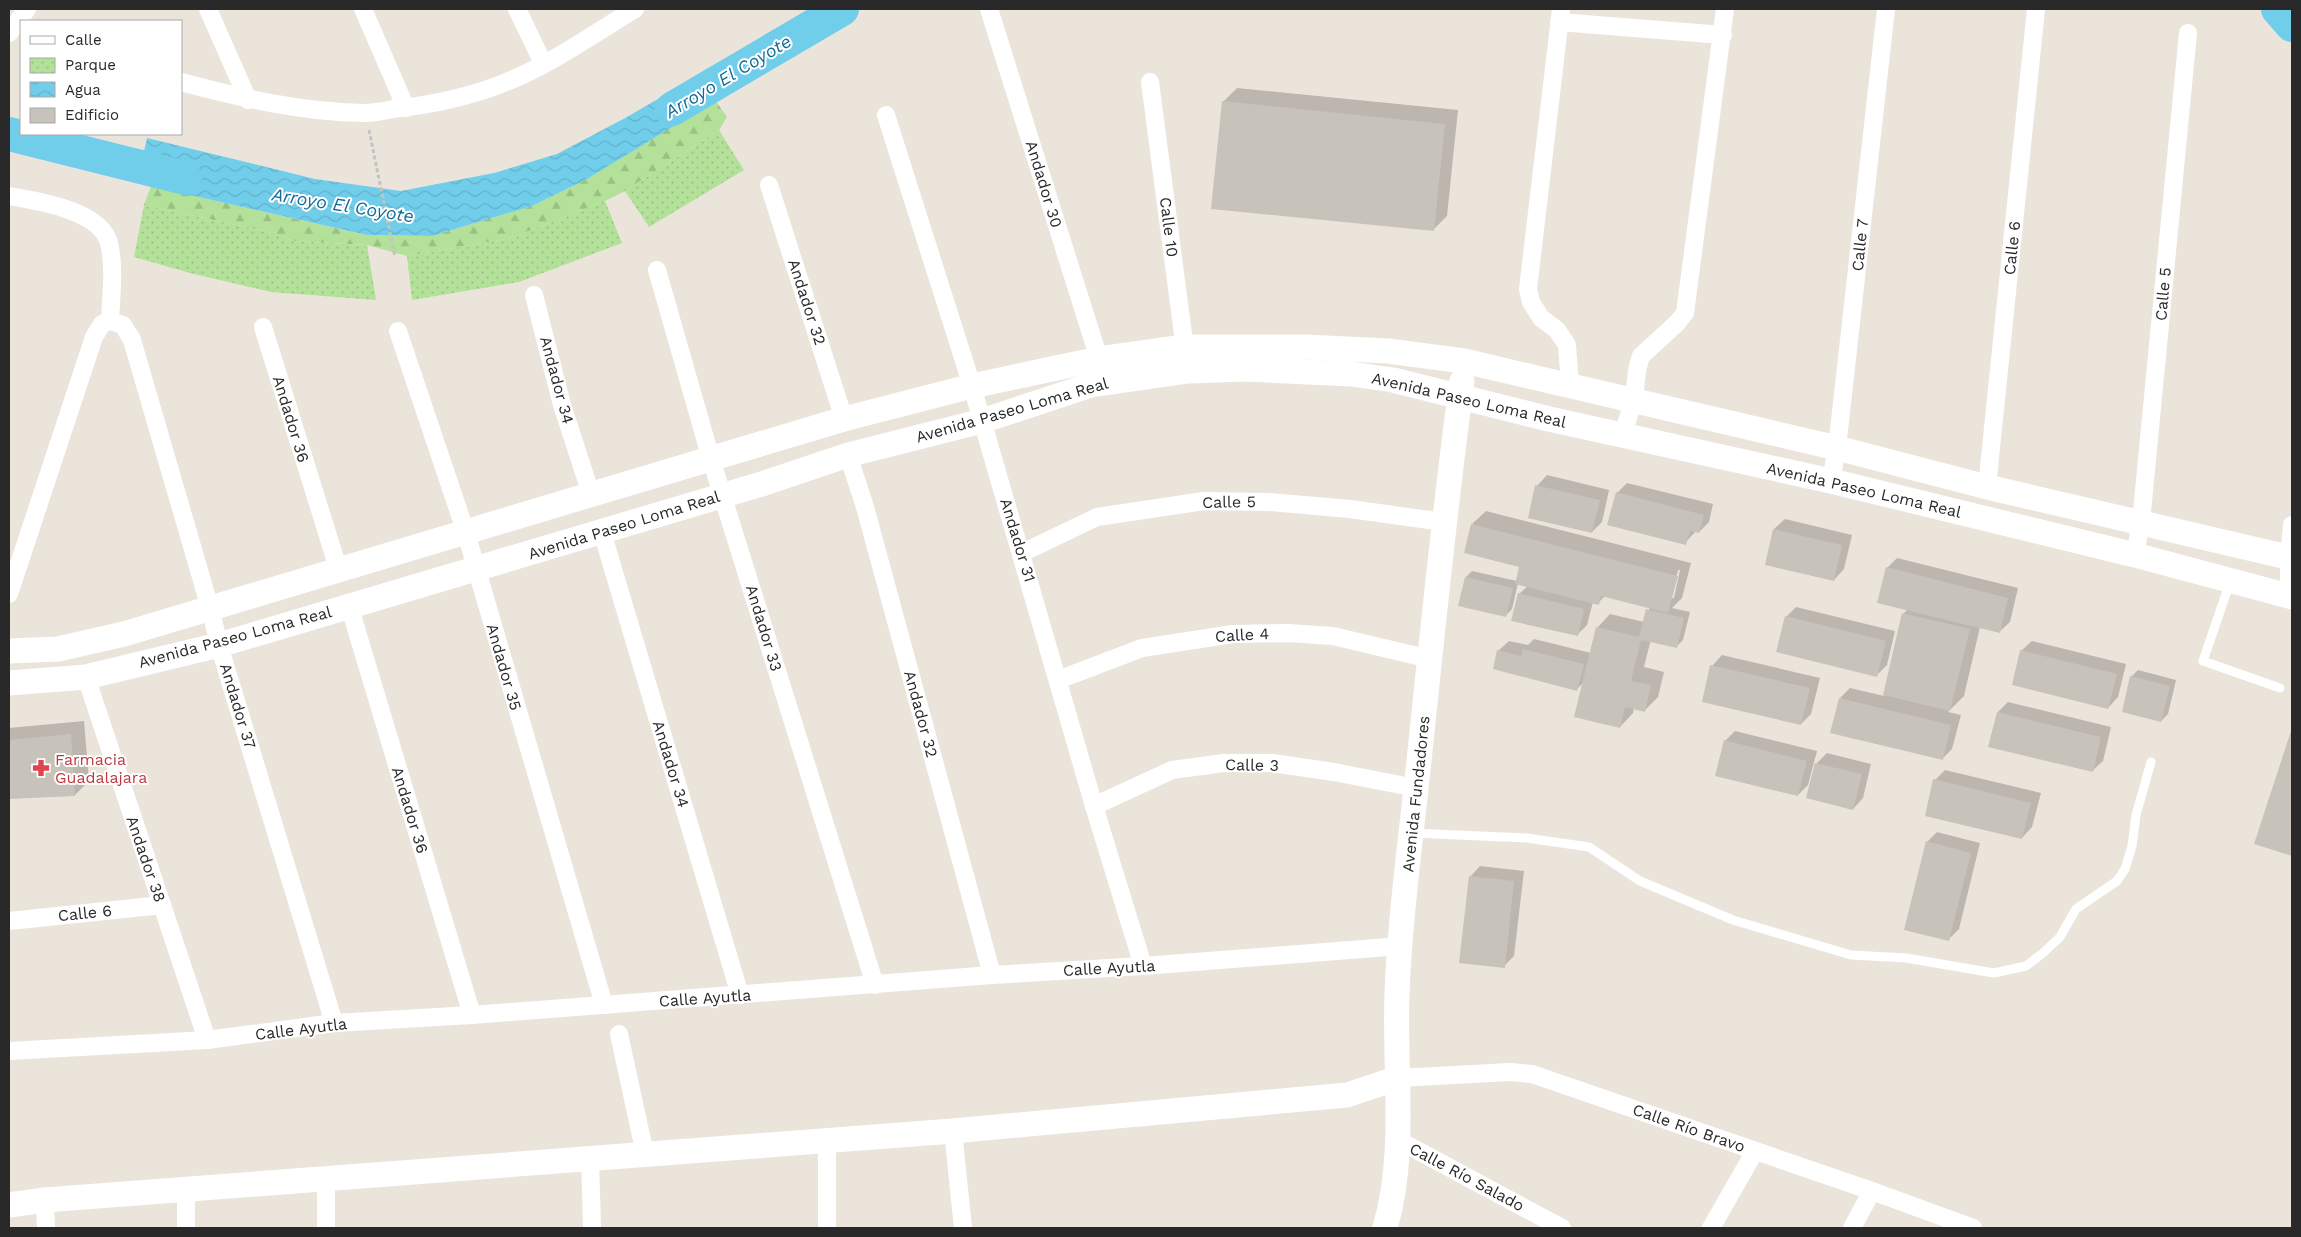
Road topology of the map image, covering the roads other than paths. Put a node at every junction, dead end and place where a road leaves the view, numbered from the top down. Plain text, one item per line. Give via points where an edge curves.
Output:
1 (27, 9) edge
2 (208, 9) edge
3 (363, 9) edge
4 (517, 9) edge
5 (635, 9) edge
6 (990, 9) edge
7 (1725, 9) edge
8 (1886, 9) edge
9 (2036, 9) edge
10 (1560, 15) edge
11 (9, 33) edge
12 (2188, 33) dead end
13 (1723, 34) junction
14 (542, 63) junction
15 (182, 82) edge
16 (1150, 82) dead end
17 (248, 100) junction
18 (406, 108) junction
19 (886, 115) dead end
20 (769, 185) dead end
21 (9, 196) edge
22 (657, 270) dead end
23 (534, 294) dead end
24 (106, 322) junction
25 (263, 327) dead end
26 (398, 331) dead end
27 (1184, 347) junction
28 (1245, 358) junction
29 (1099, 359) junction
30 (1464, 361) junction
31 (1188, 372) junction
32 (1570, 384) junction
33 (972, 386) junction
34 (1459, 398) junction
35 (1634, 400) junction
36 (844, 419) junction
37 (982, 421) junction
38 (1623, 434) junction
39 (1837, 448) junction
40 (848, 455) junction
41 (711, 459) junction
42 (1831, 481) junction
43 (1987, 488) junction
44 (591, 494) junction
45 (722, 494) junction
46 (1444, 522) junction
47 (2140, 522) junction
48 (2292, 525) edge
49 (602, 532) junction
50 (466, 533) junction
51 (1022, 554) junction
52 (2135, 555) junction
53 (2291, 557) edge
54 (338, 568) junction
55 (475, 570) junction
56 (2231, 581) junction
57 (9, 594) edge
58 (2290, 596) edge
59 (349, 605) junction
60 (210, 608) junction
61 (219, 645) junction
62 (9, 651) edge
63 (1430, 660) junction
64 (86, 677) junction
65 (1058, 680) junction
66 (9, 683) edge
67 (2280, 688) dead end
68 (2151, 762) dead end
69 (1416, 788) junction
70 (1094, 806) junction
71 (1412, 833) junction
72 (162, 905) junction
73 (9, 921) edge
74 (1401, 946) junction
75 (1144, 966) junction
76 (992, 974) junction
77 (875, 985) junction
78 (740, 995) junction
79 (604, 1005) junction
80 (472, 1015) junction
81 (334, 1023) junction
82 (619, 1034) dead end
83 (208, 1040) junction
84 (9, 1051) edge
85 (1398, 1078) junction
86 (953, 1131) junction
87 (1398, 1140) junction
88 (827, 1141) junction
89 (1754, 1151) junction
90 (645, 1154) junction
91 (590, 1158) junction
92 (326, 1180) junction
93 (186, 1190) junction
94 (1872, 1191) junction
95 (45, 1200) junction
96 (9, 1205) edge
97 (46, 1228) edge
98 (186, 1228) edge
99 (326, 1228) edge
100 (592, 1228) edge
101 (827, 1228) edge
102 (964, 1228) edge
103 (1385, 1228) edge
104 (1562, 1228) edge
105 (1711, 1228) edge
106 (1852, 1228) edge
107 (1973, 1228) edge

1 - 11 street
2 - 17 street
3 - 18 street
4 - 14 street
5 - 14 street
6 - 29 street, Andador 30
7 - 13 street
8 - 39 street, Calle 7
9 - 43 street, Calle 6
10 - 13 street
10 - 32 street via 1528,289 1531,302 1541,318 1557,330 1567,345
12 - 47 street, Calle 5
13 - 35 street via 1685,313 1641,356
14 - 18 street via 504,83 480,91
15 - 17 street
16 - 27 street, Calle 10
17 - 18 street via 297,108 365,113
19 - 33 street, Andador 31
20 - 36 street, Andador 32
21 - 24 street via 51,203 98,224 108,242 112,270
22 - 41 street, Andador 33
23 - 44 street, Andador 34 via 562,405
24 - 57 street via 94,337
24 - 60 street, Andador 37 via 123,325 132,340
25 - 54 street, Andador 36
26 - 50 street, Andador 35
27 - 28 street, Avenida Paseo Loma Real
27 - 29 street, Avenida Paseo Loma Real
27 - 31 street, Calle 10
28 - 30 street, Avenida Paseo Loma Real via 1305,347 1388,351
28 - 31 street, Avenida Paseo Loma Real
28 - 34 street, Avenida Paseo Loma Real via 1393,380
29 - 33 street, Avenida Paseo Loma Real
30 - 32 street, Avenida Paseo Loma Real
30 - 34 street, Avenida Fundadores
31 - 37 street, Avenida Paseo Loma Real via 1091,385
32 - 35 street, Avenida Paseo Loma Real
33 - 36 street, Avenida Paseo Loma Real
33 - 37 street, Andador 31
34 - 38 street, Avenida Paseo Loma Real
34 - 46 street, Avenida Fundadores
35 - 38 street
35 - 39 street, Avenida Paseo Loma Real
36 - 41 street, Avenida Paseo Loma Real
37 - 40 street, Avenida Paseo Loma Real
37 - 51 street, Andador 31
38 - 42 street, Avenida Paseo Loma Real
39 - 42 street, Calle 7
39 - 43 street, Avenida Paseo Loma Real
40 - 45 street, Avenida Paseo Loma Real via 766,483
40 - 76 street, Andador 32
41 - 44 street, Avenida Paseo Loma Real
41 - 45 street, Andador 33
42 - 52 street, Avenida Paseo Loma Real
43 - 47 street, Avenida Paseo Loma Real
44 - 50 street, Avenida Paseo Loma Real
45 - 49 street, Avenida Paseo Loma Real
45 - 77 street, Andador 33
46 - 51 street, Calle 5 via 1350,509 1269,502 1204,501 1097,516
46 - 63 street, Avenida Fundadores
47 - 52 street, Calle 5
47 - 53 street, Avenida Paseo Loma Real
48 - 53 street
49 - 55 street, Avenida Paseo Loma Real
49 - 78 street, Andador 34
50 - 54 street, Avenida Paseo Loma Real
50 - 55 street, Andador 35
51 - 65 street, Andador 31
52 - 56 street, Avenida Paseo Loma Real
53 - 58 street
54 - 60 street, Avenida Paseo Loma Real
55 - 59 street, Avenida Paseo Loma Real
55 - 79 street, Andador 35
56 - 58 street, Avenida Paseo Loma Real
56 - 67 lane via 2203,661
59 - 61 street, Avenida Paseo Loma Real
59 - 80 street, Andador 36
60 - 61 street, Andador 37
60 - 62 street, Avenida Paseo Loma Real via 124,634 58,649
61 - 64 street, Avenida Paseo Loma Real
61 - 81 street, Andador 37
63 - 65 street, Calle 4 via 1333,636 1233,634 1142,648
63 - 69 street, Avenida Fundadores
64 - 66 street, Avenida Paseo Loma Real
64 - 72 street, Andador 38
65 - 70 street, Andador 31
68 - 71 lane via 2136,815 2132,846 2117,881 2076,909 2060,937 2026,966 1994,973 1906,958 1851,955 1734,920 1640,881 1589,847 1527,838
69 - 70 street, Calle 3 via 1334,772 1272,764 1224,763 1172,770
69 - 71 street, Avenida Fundadores
70 - 75 street, Andador 31
71 - 74 street, Avenida Fundadores
72 - 73 street, Calle 6
72 - 83 street, Andador 38
74 - 75 street, Calle Ayutla
74 - 85 street, Avenida Fundadores via 1397,995
75 - 76 street, Calle Ayutla
76 - 77 street, Calle Ayutla
77 - 78 street, Calle Ayutla
78 - 79 street, Calle Ayutla
79 - 80 street, Calle Ayutla
80 - 81 street, Calle Ayutla
81 - 83 street, Calle Ayutla
82 - 90 street
83 - 84 street, Calle Ayutla
85 - 86 street via 1347,1095
85 - 87 street, Avenida Fundadores
85 - 89 street, Calle Río Bravo via 1510,1072 1532,1074
86 - 88 street
86 - 102 street
87 - 103 street, Avenida Fundadores via 1390,1213
87 - 104 street, Calle Río Salado
88 - 90 street
88 - 101 street
89 - 94 street, Calle Río Bravo
89 - 105 street
90 - 91 street
91 - 92 street
91 - 100 street
92 - 93 street
92 - 99 street
93 - 95 street
93 - 98 street
94 - 106 street
94 - 107 street, Calle Río Bravo
95 - 96 street
95 - 97 street

